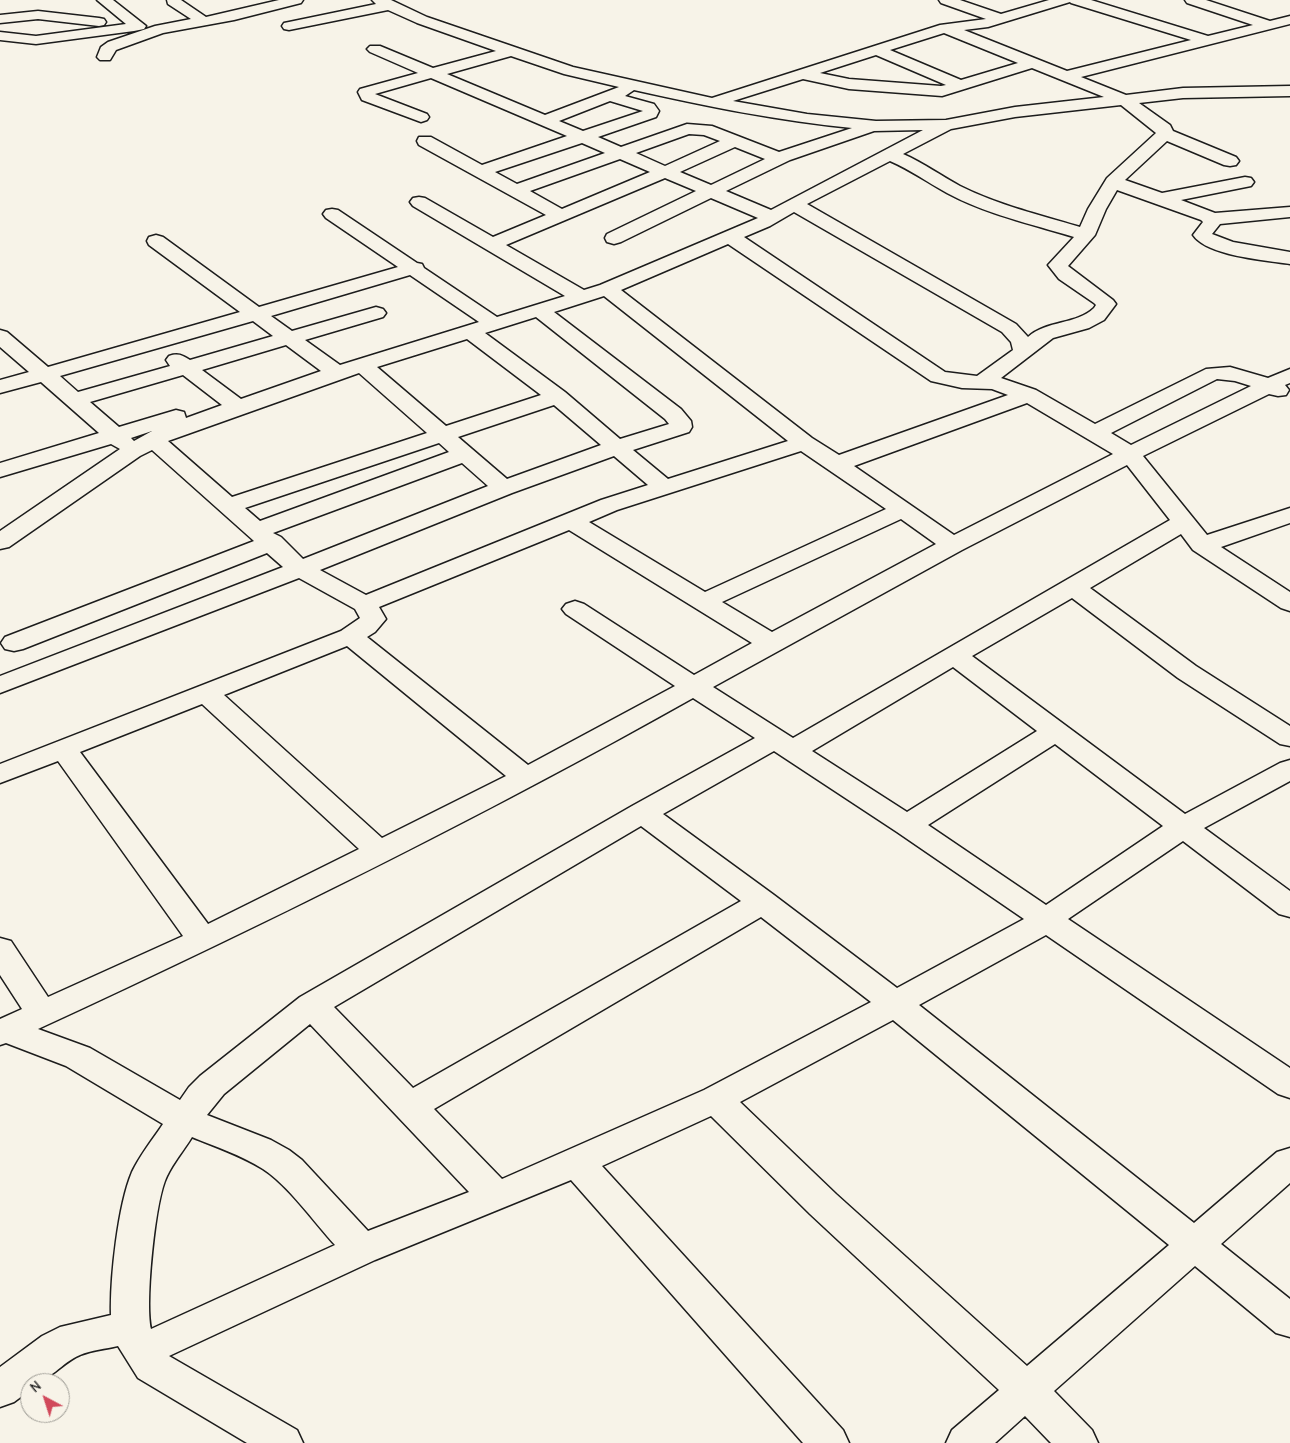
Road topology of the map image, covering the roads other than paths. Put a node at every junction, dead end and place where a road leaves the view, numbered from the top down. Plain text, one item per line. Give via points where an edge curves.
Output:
1 (104, 0) edge
2 (296, 0) edge
3 (946, 0) edge
4 (1015, 0) edge
5 (1064, 0) edge
6 (1076, 0) edge
7 (1192, 0) edge
8 (173, 1) dead end
9 (1128, 2) dead end
10 (384, 3) edge
11 (1106, 9) junction
12 (979, 11) junction
13 (0, 19) edge
14 (1001, 19) junction
15 (1290, 20) edge
16 (203, 21) junction
17 (1268, 25) junction
18 (139, 26) junction
19 (289, 26) dead end
20 (169, 27) junction
21 (945, 28) junction
22 (116, 29) junction
23 (1290, 32) edge
24 (0, 36) edge
25 (1208, 41) junction
26 (375, 48) dead end
27 (876, 50) junction
28 (511, 51) junction
29 (105, 57) dead end
30 (1033, 63) junction
31 (433, 73) junction
32 (803, 74) junction
33 (1066, 81) junction
34 (636, 86) junction
35 (963, 86) junction
36 (1290, 91) edge
37 (1030, 95) dead end
38 (608, 96) junction
39 (1123, 99) junction
40 (714, 103) junction
41 (421, 117) dead end
42 (545, 121) junction
43 (876, 126) junction
44 (946, 126) junction
45 (1166, 134) junction
46 (580, 136) junction
47 (425, 141) dead end
48 (734, 141) junction
49 (619, 152) junction
50 (889, 154) junction
51 (779, 158) junction
52 (1230, 161) dead end
53 (481, 170) junction
54 (665, 172) junction
55 (1113, 182) junction
56 (1245, 182) dead end
57 (516, 191) junction
58 (709, 191) junction
59 (1161, 199) junction
60 (420, 202) dead end
61 (794, 204) junction
62 (1290, 212) edge
63 (332, 214) dead end
64 (560, 216) junction
65 (772, 217) junction
66 (1212, 219) junction
67 (1086, 235) junction
68 (730, 236) junction
69 (614, 238) dead end
70 (156, 241) dead end
71 (492, 244) junction
72 (1290, 258) edge
73 (415, 268) junction
74 (607, 289) junction
75 (582, 297) junction
76 (539, 310) junction
77 (376, 313) dead end
78 (255, 314) junction
79 (495, 324) junction
80 (469, 332) junction
81 (0, 336) edge
82 (288, 338) junction
83 (153, 343) junction
84 (1024, 352) junction
85 (363, 366) junction
86 (187, 368) junction
87 (46, 374) junction
88 (337, 374) junction
89 (1290, 375) edge
90 (984, 381) junction
91 (1268, 386) junction
92 (0, 387) edge
93 (1028, 395) junction
94 (557, 396) junction
95 (1290, 396) edge
96 (75, 400) junction
97 (238, 408) junction
98 (207, 418) junction
99 (1094, 433) junction
100 (114, 434) junction
101 (445, 435) junction
102 (154, 440) junction
103 (804, 443) junction
104 (615, 448) junction
105 (132, 451) junction
106 (466, 454) junction
107 (1130, 454) junction
108 (837, 464) junction
109 (0, 470) edge
110 (664, 487) junction
111 (504, 488) junction
112 (227, 506) junction
113 (902, 510) junction
114 (1290, 515) edge
115 (571, 521) junction
116 (1184, 522) junction
117 (265, 536) junction
118 (0, 542) edge
119 (1202, 545) junction
120 (953, 546) junction
121 (300, 569) junction
122 (1073, 587) junction
123 (703, 602) junction
124 (1290, 603) edge
125 (365, 604) junction
126 (574, 610) dead end
127 (350, 636) junction
128 (14, 643) dead end
129 (771, 643) junction
130 (954, 655) junction
131 (0, 685) edge
132 (695, 686) junction
133 (205, 692) junction
134 (1055, 732) junction
135 (1290, 738) edge
136 (783, 745) junction
137 (63, 748) junction
138 (1290, 768) edge
139 (0, 774) edge
140 (526, 777) junction
141 (642, 813) junction
142 (907, 825) junction
143 (1182, 827) junction
144 (380, 852) junction
145 (763, 902) junction
146 (1290, 907) edge
147 (1046, 919) junction
148 (202, 940) junction
149 (0, 949) edge
150 (895, 1004) junction
151 (312, 1005) junction
152 (41, 1013) junction
153 (3, 1032) edge
154 (1290, 1085) edge
155 (716, 1099) junction
156 (411, 1106) junction
157 (185, 1120) junction
158 (577, 1162) junction
159 (1290, 1162) edge
160 (496, 1196) junction
161 (1196, 1245) junction
162 (362, 1249) junction
163 (1290, 1321) edge
164 (136, 1339) junction
165 (0, 1390) edge
166 (1026, 1390) junction
167 (283, 1443) edge
168 (829, 1443) edge
169 (966, 1443) edge
170 (1078, 1443) edge

1 - 18 street
2 - 16 street
3 - 12 street
4 - 12 street
5 - 14 street
6 - 11 street
7 - 17 street
8 - 16 street
9 - 11 street
10 - 19 street
10 - 28 street
11 - 25 street
12 - 14 street
13 - 22 street via 38,15 87,19
14 - 21 street
15 - 17 street
16 - 20 street
17 - 23 street
17 - 25 street
18 - 20 street
18 - 22 street
20 - 29 street via 118,42 109,47
21 - 27 street
21 - 30 street
22 - 24 street via 36,40
25 - 33 street
26 - 31 street
27 - 32 street
27 - 35 street
28 - 31 street
28 - 34 street via 569,71
30 - 33 street
30 - 35 street
31 - 41 street via 366,92 368,96
31 - 42 street
32 - 35 street via 867,86 942,91
32 - 40 street
33 - 39 street
34 - 38 street
34 - 40 street
35 - 37 street via 990,98 1012,101
36 - 39 street via 1183,93
38 - 42 street
38 - 46 street via 642,105 651,111 650,114
39 - 44 street via 1015,112
39 - 45 street via 1164,129
40 - 43 street via 807,119
42 - 46 street
43 - 44 street
43 - 51 street
44 - 50 street
45 - 52 street
45 - 55 street
46 - 49 street
46 - 53 street
47 - 53 street
48 - 49 street via 706,130 686,129
48 - 51 street
48 - 54 street
49 - 54 street
49 - 57 street
50 - 61 street
50 - 67 street via 992,206
51 - 58 street
53 - 57 street
54 - 58 street
54 - 64 street
55 - 59 street
55 - 67 street
56 - 59 street
57 - 64 street
58 - 65 street
58 - 69 street
59 - 66 street
60 - 71 street
61 - 65 street
61 - 84 street via 1009,328 1021,341
62 - 66 street
63 - 73 street
64 - 71 street
65 - 68 street
66 - 72 street via 1202,235 1209,241
67 - 84 street via 1058,264 1060,270 1100,296 1106,304 1105,309 1088,320 1044,334
68 - 74 street
68 - 90 street via 938,377 962,382
70 - 78 street
71 - 75 street
73 - 78 street
73 - 79 street
74 - 75 street
74 - 103 street
75 - 76 street
76 - 79 street
76 - 104 street via 680,421 682,426
77 - 82 street
78 - 82 street
78 - 83 street
79 - 80 street
80 - 85 street
80 - 94 street
81 - 87 street
82 - 86 street
82 - 88 street
83 - 86 street
83 - 87 street
84 - 90 street
85 - 88 street
85 - 101 street
86 - 96 street
86 - 97 street
87 - 92 street
87 - 96 street
88 - 97 street
89 - 91 street
90 - 93 street
91 - 95 street
91 - 99 street via 1242,376 1213,373
91 - 107 street
93 - 99 street
93 - 108 street
94 - 101 street
94 - 104 street
96 - 100 street
97 - 98 street
98 - 100 street via 176,417
98 - 102 street via 164,433
99 - 107 street
100 - 105 street
100 - 109 street
101 - 106 street
101 - 112 street
102 - 105 street
102 - 112 street
103 - 108 street
103 - 110 street
104 - 110 street
104 - 111 street
105 - 118 street
106 - 111 street
106 - 117 street
107 - 116 street
107 - 120 street
108 - 113 street
110 - 115 street
111 - 121 street
112 - 117 street
113 - 120 street
113 - 123 street
114 - 119 street
115 - 123 street
115 - 125 street
116 - 119 street
116 - 122 street
117 - 121 street
117 - 128 street
119 - 124 street
120 - 129 street
121 - 125 street
121 - 131 street
122 - 130 street
122 - 135 street via 1187,672
123 - 129 street
125 - 127 street via 373,619
126 - 132 street
127 - 133 street
127 - 140 street
129 - 132 street
130 - 134 street
130 - 136 street
132 - 136 street
132 - 140 street
133 - 137 street
133 - 144 street
134 - 142 street
134 - 143 street
136 - 141 street
136 - 142 street
137 - 139 street
137 - 148 street
138 - 143 street
140 - 144 street
141 - 145 street
141 - 151 street
142 - 147 street
143 - 146 street
143 - 147 street
144 - 148 street
145 - 150 street
145 - 156 street
147 - 150 street
147 - 154 street
148 - 152 street
149 - 152 street
150 - 155 street
150 - 161 street
151 - 156 street
151 - 157 street via 212,1085
152 - 153 street
153 - 157 street via 78,1056
155 - 158 street
155 - 166 street via 823,1204
156 - 160 street
157 - 162 street via 276,1160
157 - 164 street via 150,1172 144,1188 128,1312
158 - 160 street
158 - 168 street
159 - 161 street
160 - 162 street
161 - 163 street
161 - 166 street
162 - 164 street
164 - 165 street via 74,1339 56,1348
164 - 167 street via 152,1366
166 - 169 street
166 - 170 street

